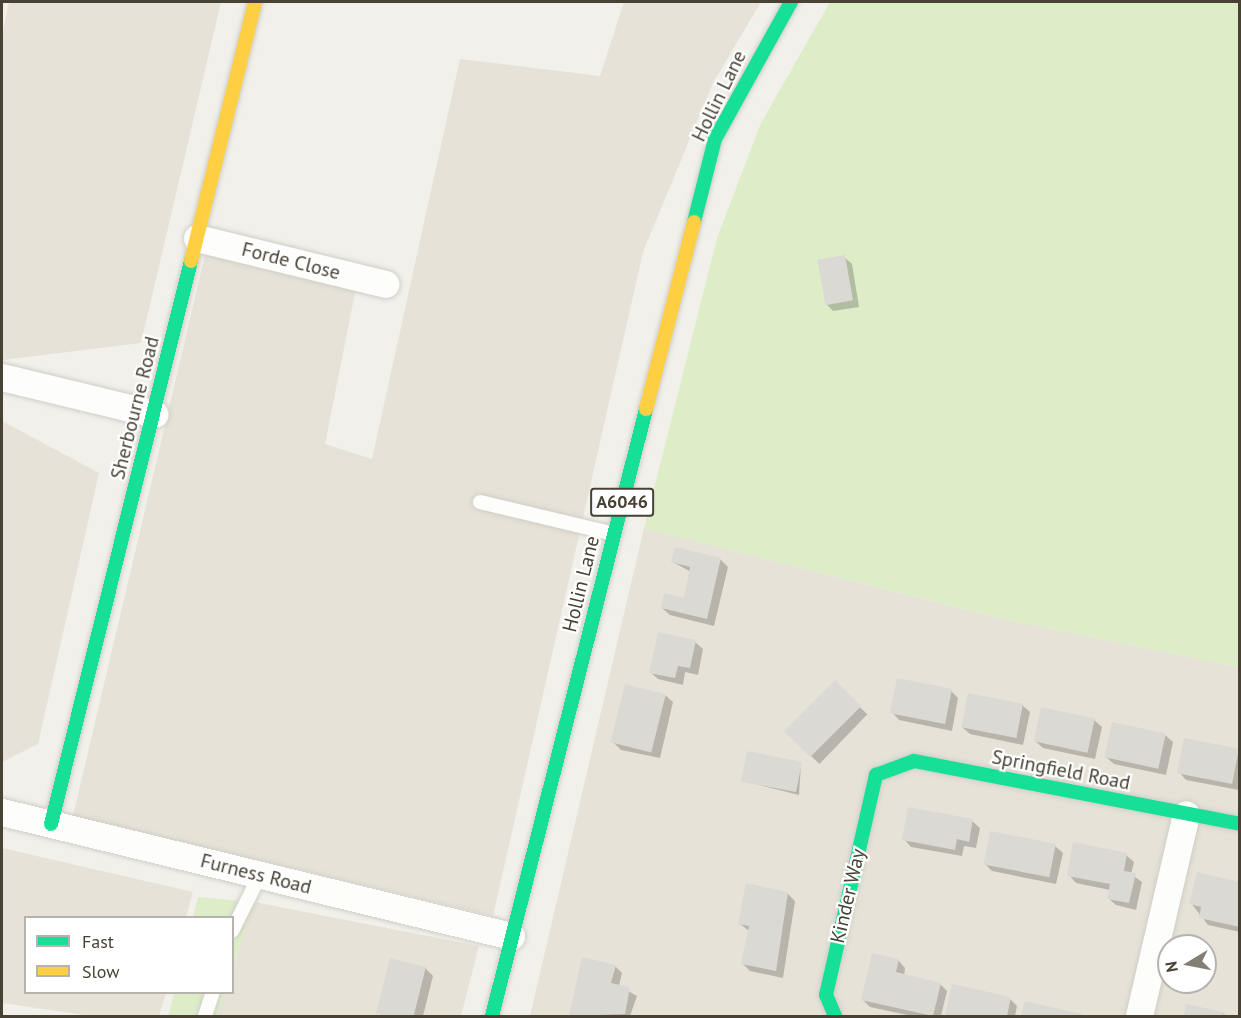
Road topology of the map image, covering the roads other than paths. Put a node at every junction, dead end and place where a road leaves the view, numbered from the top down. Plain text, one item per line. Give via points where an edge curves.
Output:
1 (255, 2) edge
2 (791, 2) edge
3 (197, 238) junction
4 (385, 284) dead end
5 (2, 377) edge
6 (155, 414) junction
7 (480, 502) dead end
8 (614, 534) junction
9 (876, 775) joint
10 (2, 812) edge
11 (1186, 814) junction
12 (51, 824) junction
13 (1239, 824) edge
14 (260, 875) junction
15 (234, 927) edge
16 (511, 936) junction
17 (213, 994) edge
18 (205, 1017) edge
19 (492, 1017) edge
20 (835, 1017) edge
21 (1139, 1017) edge

1 - 3 street, Sherbourne Road
2 - 8 street, Hollin Lane / A6046 via 716,139
3 - 4 street, Forde Close
3 - 6 street, Sherbourne Road
5 - 6 street
6 - 12 street, Sherbourne Road
7 - 8 lane
8 - 16 street, Hollin Lane / A6046
9 - 11 street, Springfield Road via 914,761
9 - 20 street, Kinder Way via 826,995
10 - 12 street, Furness Road
11 - 13 street, Springfield Road
11 - 21 street
12 - 14 street, Furness Road
14 - 15 lane
14 - 16 street, Furness Road
16 - 19 street, Hollin Lane / A6046
17 - 18 lane

